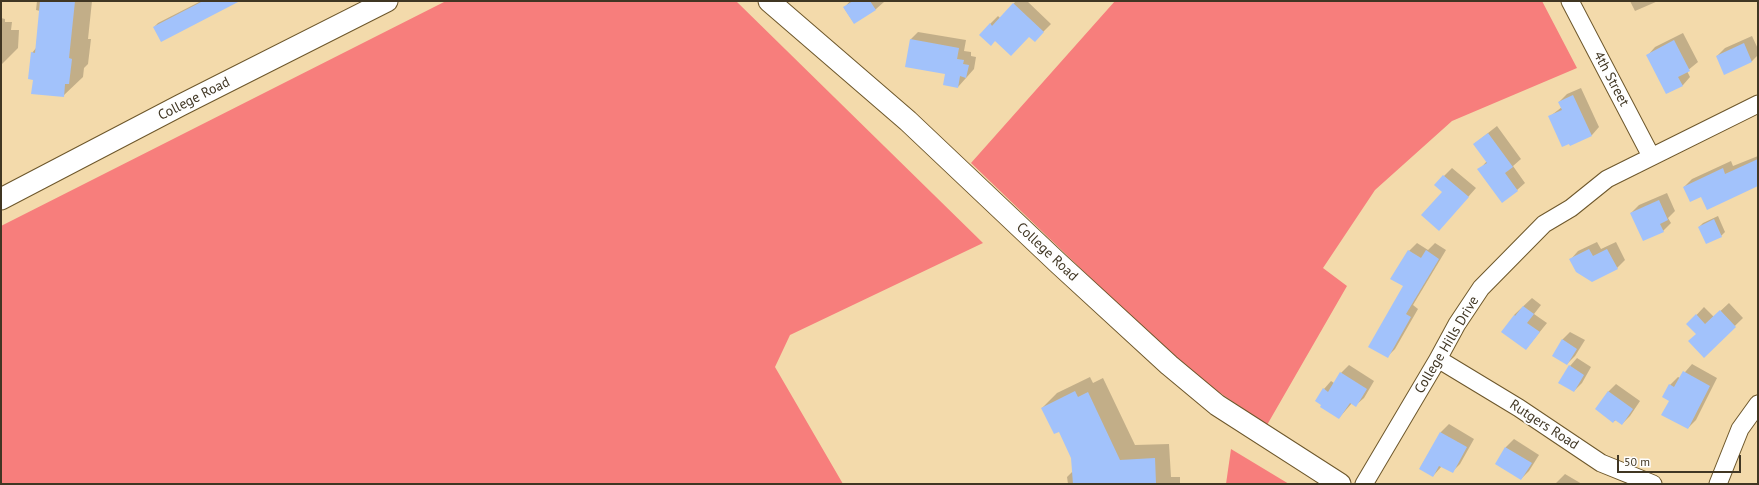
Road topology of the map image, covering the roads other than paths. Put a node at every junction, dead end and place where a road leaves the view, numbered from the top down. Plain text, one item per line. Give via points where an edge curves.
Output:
1 (387, 1) edge
2 (768, 1) edge
3 (1570, 1) edge
4 (1758, 104) edge
5 (1651, 156) junction
6 (1, 199) edge
7 (1438, 359) junction
8 (1758, 404) edge
9 (1340, 484) edge
10 (1364, 484) edge
11 (1653, 484) edge
12 (1718, 484) edge

1 - 6 street, College Road
2 - 9 street, College Road via 908,121 1058,264 1169,365 1217,405
3 - 5 street, 4th Street
4 - 5 street, College Hills Drive
5 - 7 street, College Hills Drive via 1607,179 1571,208 1544,224 1481,288
7 - 10 street, College Hills Drive
7 - 11 street, Rutgers Road via 1601,463
8 - 12 street via 1740,429

